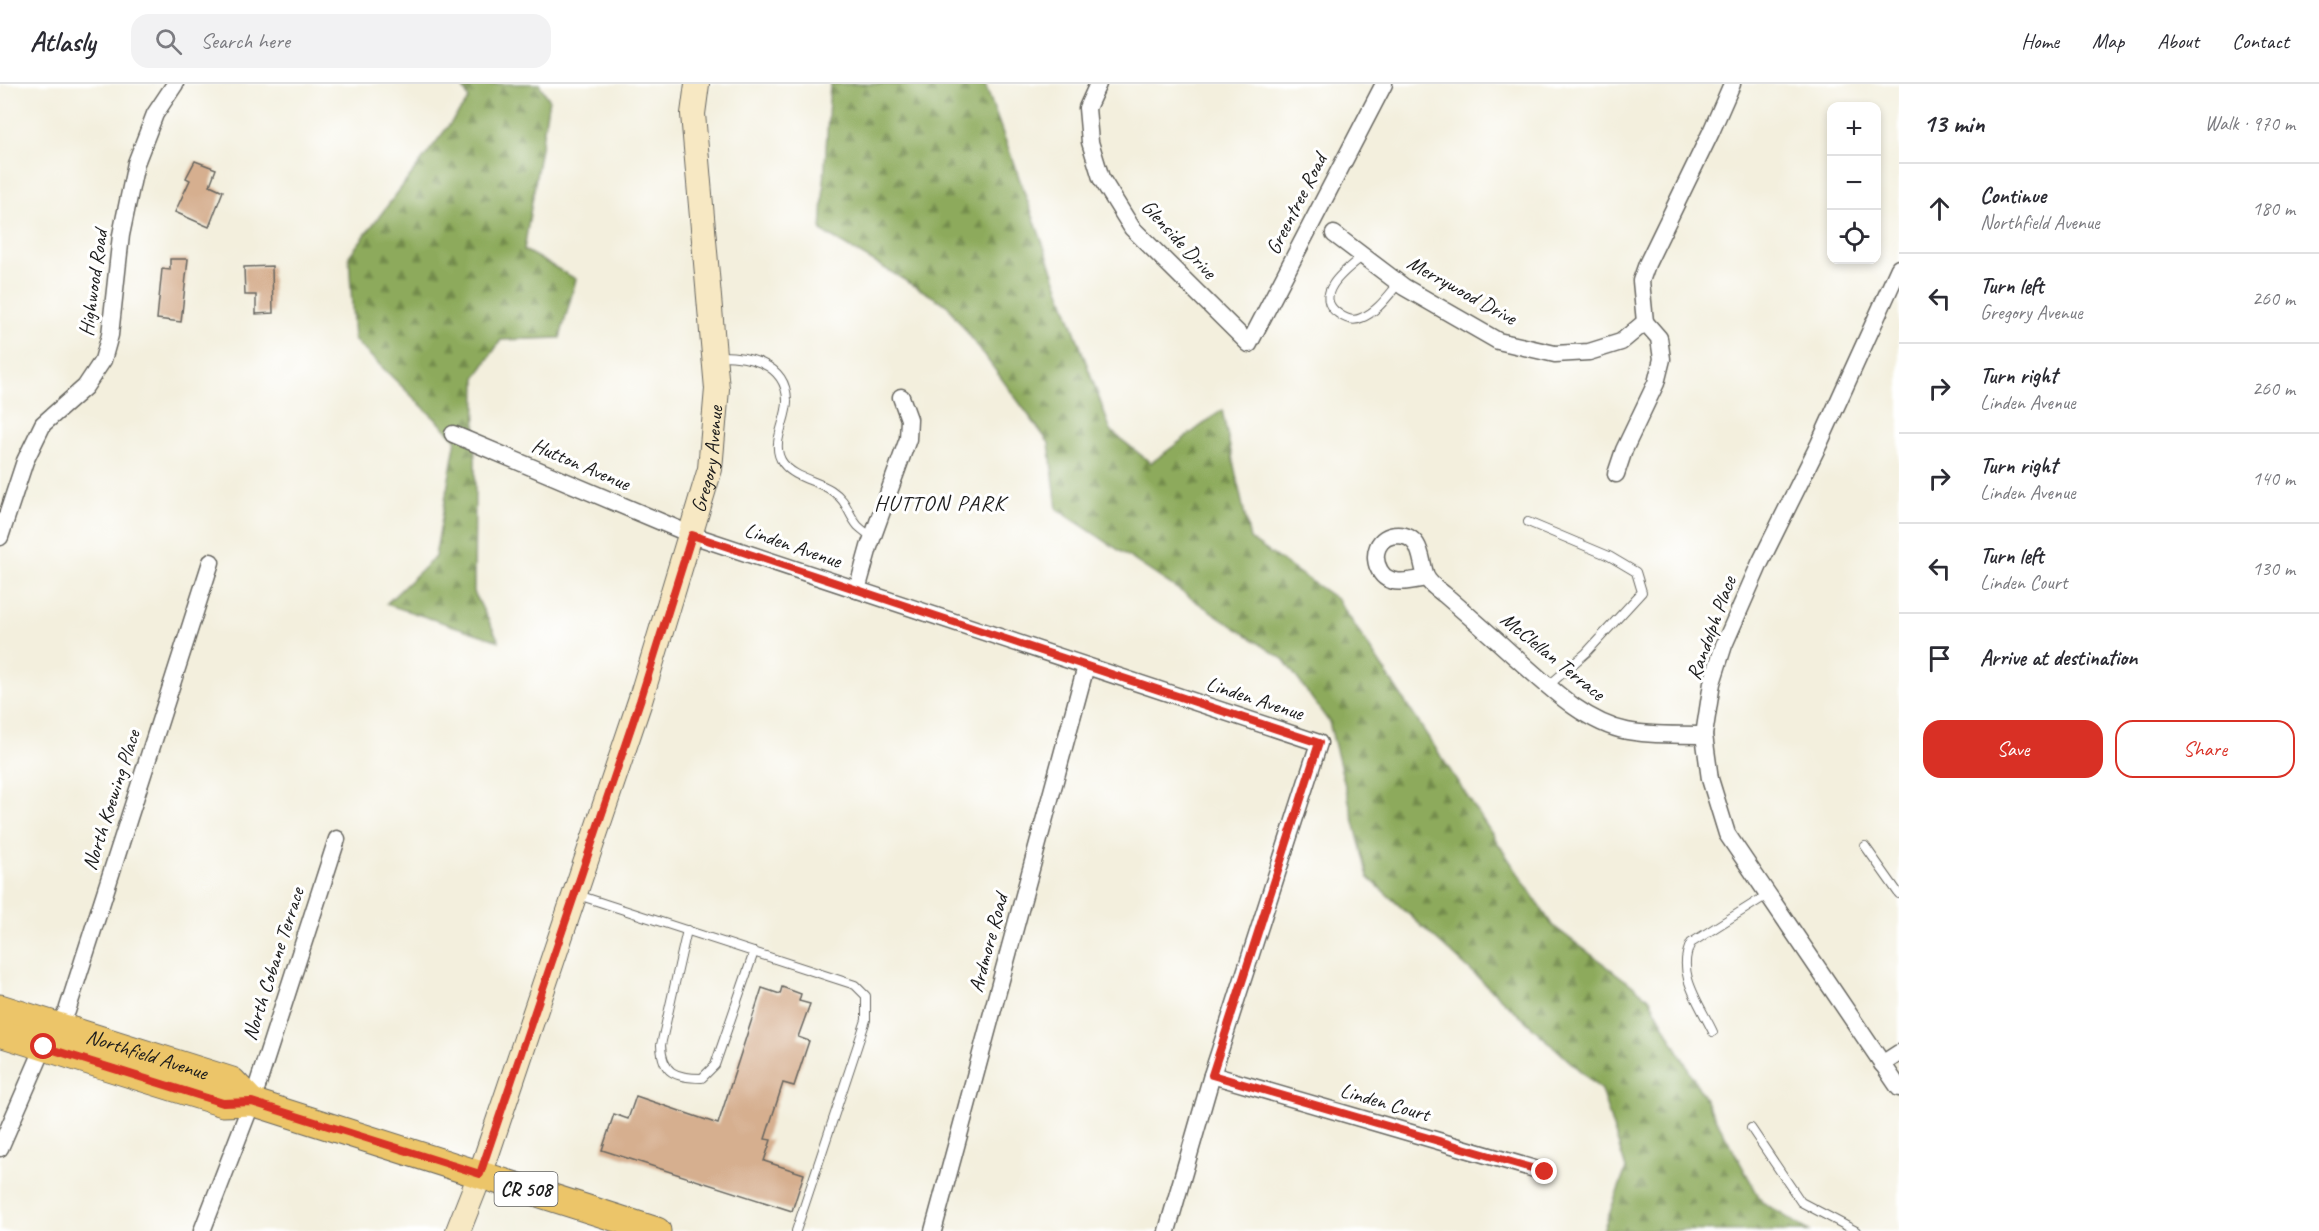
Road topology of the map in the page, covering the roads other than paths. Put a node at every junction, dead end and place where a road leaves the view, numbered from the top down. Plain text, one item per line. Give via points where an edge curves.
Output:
1 (175, 84) edge
2 (697, 84) edge
3 (1098, 84) edge
4 (1384, 84) edge
5 (1732, 84) edge
6 (1334, 234) dead end
7 (1363, 256) junction
8 (1899, 268) edge
9 (1399, 283) junction
10 (1645, 322) junction
11 (1249, 344) joint
12 (714, 356) junction
13 (901, 397) dead end
14 (453, 434) dead end
15 (1616, 474) dead end
16 (1528, 522) dead end
17 (692, 535) junction
18 (0, 537) edge
19 (872, 537) junction
20 (211, 562) dead end
21 (1426, 578) dead end
22 (857, 590) junction
23 (1086, 666) junction
24 (1548, 686) junction
25 (1704, 735) junction
26 (337, 839) dead end
27 (1866, 846) dead end
28 (575, 894) junction
29 (1899, 894) edge
30 (1767, 895) junction
31 (687, 930) junction
32 (754, 952) junction
33 (0, 1008) edge
34 (1713, 1032) dead end
35 (0, 1033) edge
36 (50, 1037) junction
37 (1899, 1053) edge
38 (1882, 1064) junction
39 (1212, 1075) junction
40 (1899, 1088) edge
41 (252, 1102) junction
42 (1750, 1128) dead end
43 (0, 1148) edge
44 (1545, 1172) dead end
45 (480, 1174) junction
46 (202, 1231) edge
47 (458, 1231) edge
48 (657, 1231) edge
49 (796, 1231) edge
50 (933, 1231) edge
51 (1167, 1231) edge
52 (1857, 1231) edge

1 - 18 street, Highwood Road via 155,114 136,163 103,360 85,387 43,424 25,461
2 - 12 main road, Gregory Avenue via 693,114
3 - 11 street, Glenside Drive via 1087,108 1090,142 1101,178 1132,228
4 - 11 street, Greentree Road
5 - 10 street via 1641,280
6 - 7 street, Merrywood Drive
7 - 9 street, Merrywood Drive
7 - 9 lane via 1336,278 1330,289 1329,302 1335,311 1346,319 1358,320 1382,304
8 - 25 street, Randolph Place via 1724,645 1712,683
9 - 10 street, Merrywood Drive via 1498,341 1555,354 1589,352 1621,342
10 - 15 street via 1659,338 1662,359 1656,383
12 - 17 main road, Gregory Avenue via 717,389 710,469
12 - 19 lane via 736,355 775,369 783,381 787,401 778,441 781,461 791,472 831,490 846,503 857,525
13 - 19 street via 909,419 908,439
14 - 17 street, Hutton Avenue
16 - 24 lane via 1609,556 1636,572 1642,591 1586,653
17 - 22 street, Linden Avenue
17 - 28 main road, Gregory Avenue
19 - 22 street
20 - 36 street, North Koewing Place via 67,1011
21 - 24 street, McClellan Terrace
22 - 23 street, Linden Avenue
23 - 39 street, Linden Avenue via 1319,743
23 - 50 street, Ardmore Road
24 - 25 street, McClellan Terrace via 1593,718 1624,730
25 - 30 street, Randolph Place via 1710,778 1727,834
26 - 41 street, North Cobane Terrace
27 - 29 lane
28 - 31 lane
28 - 45 main road, Gregory Avenue
30 - 34 lane via 1691,943 1685,954 1685,973
30 - 38 street, Randolph Place
31 - 32 lane
31 - 32 lane via 661,1045 662,1060 684,1078 702,1078 715,1065
32 - 49 lane via 855,985 866,996 866,1020
33 - 36 main road, Northfield Avenue / CR 508
35 - 36 main road, Northfield Avenue / CR 508
36 - 41 main road, Northfield Avenue / CR 508 via 232,1082
36 - 43 street, North Koewing Place
37 - 38 street
38 - 40 street, Randolph Place
39 - 44 street, Linden Court
39 - 51 street, Linden Avenue
41 - 45 main road, Northfield Avenue / CR 508
41 - 46 street, North Cobane Terrace
42 - 52 lane via 1801,1202
45 - 47 main road, Gregory Avenue
45 - 48 main road, Northfield Avenue / CR 508

